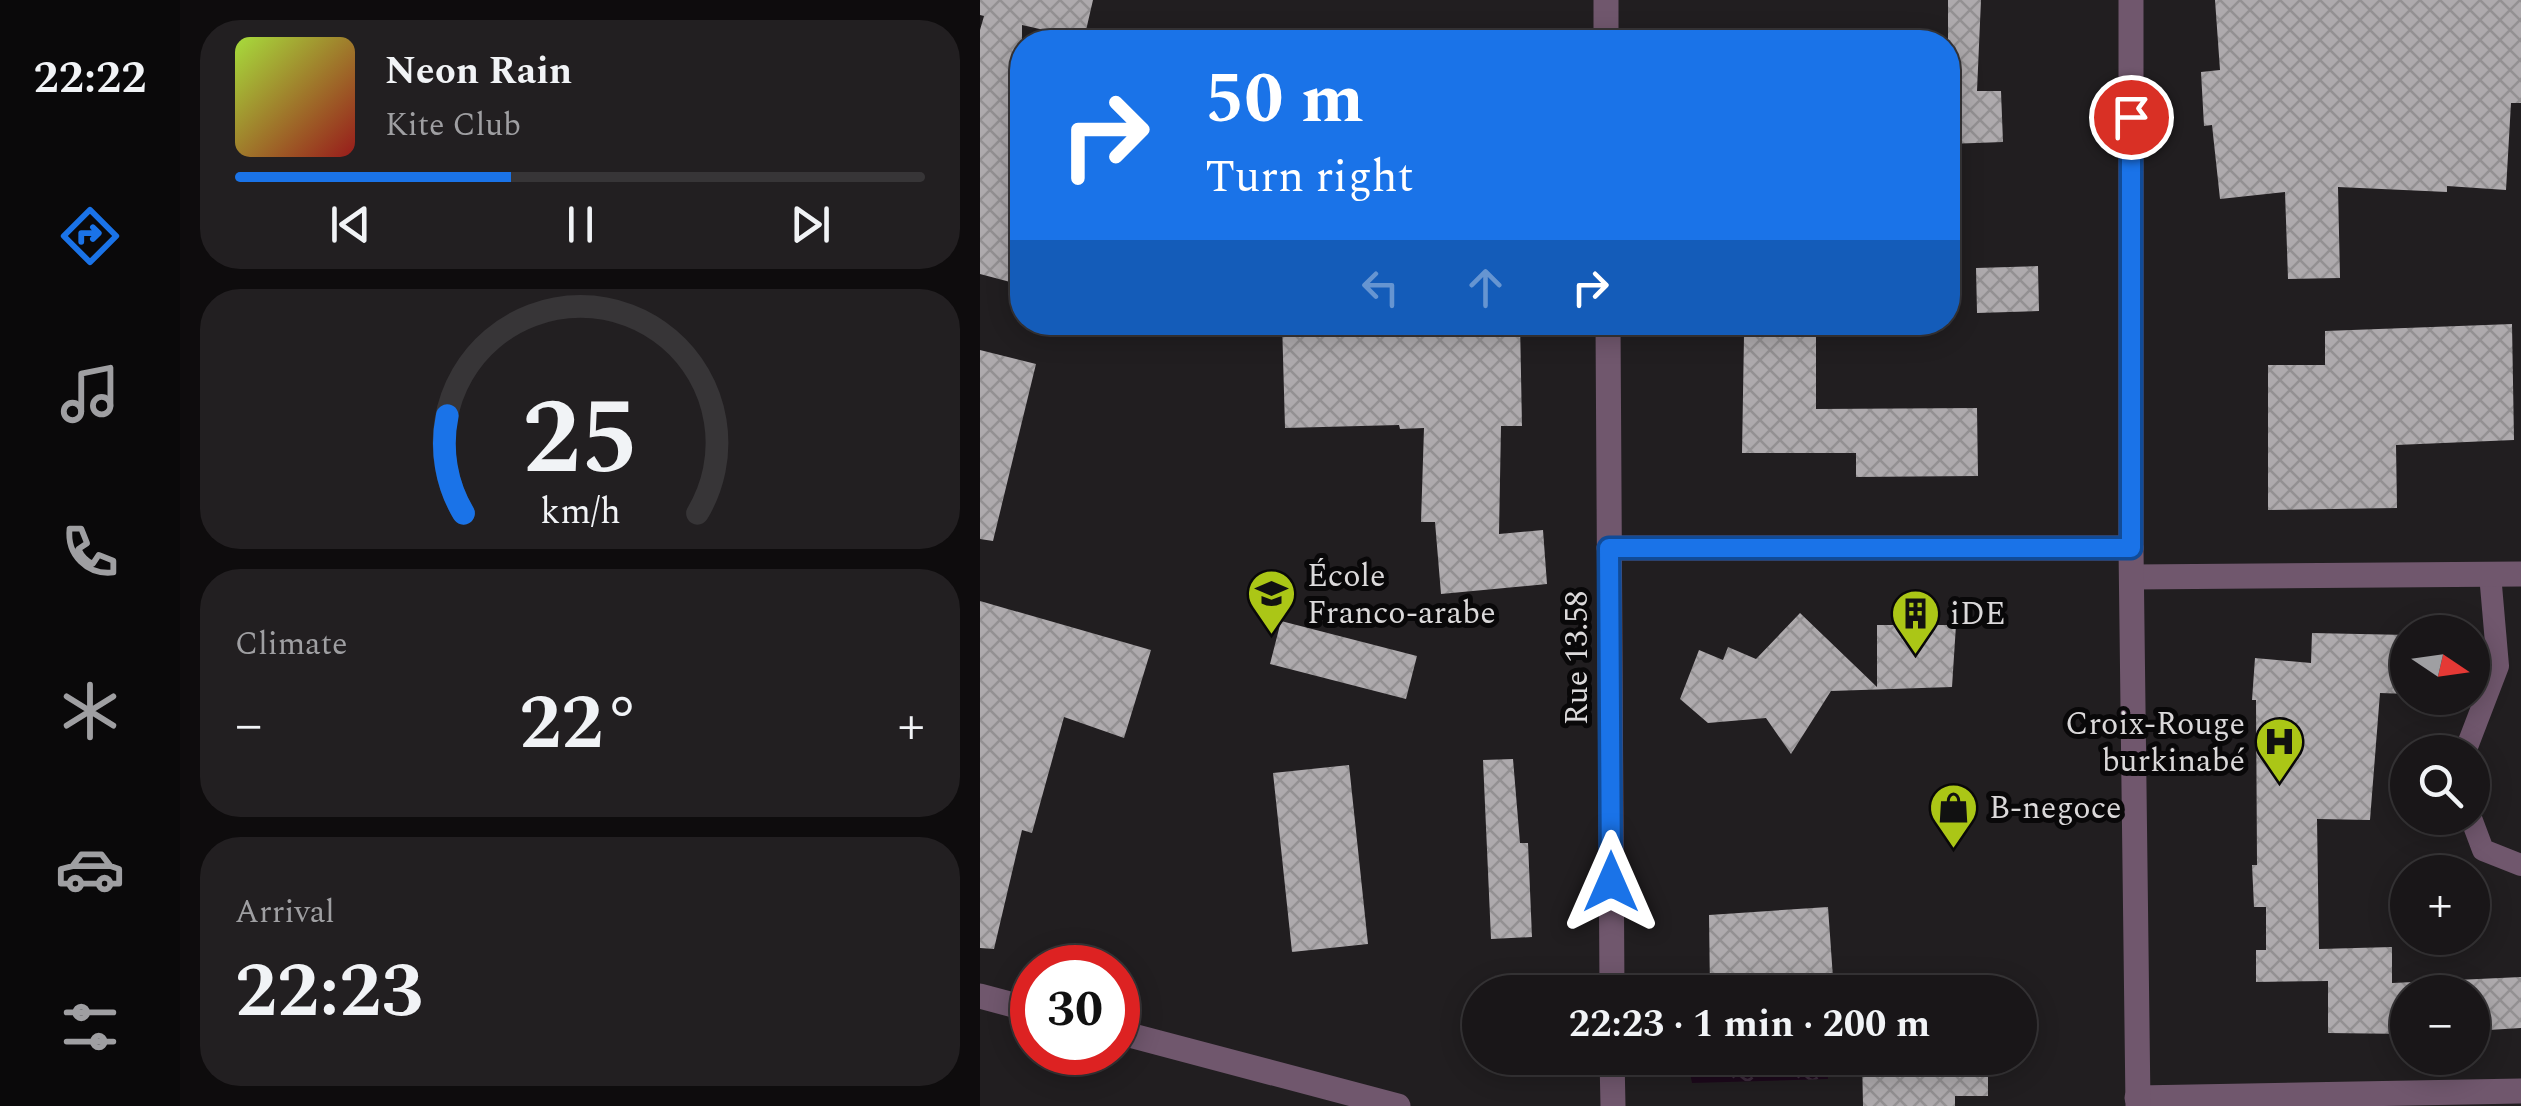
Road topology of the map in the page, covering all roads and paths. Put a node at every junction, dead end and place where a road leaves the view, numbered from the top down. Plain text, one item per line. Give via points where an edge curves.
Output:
1 (1606, 0) edge
2 (2131, 0) edge
3 (1606, 30) edge
4 (1608, 335) edge
5 (1609, 548) junction
6 (2131, 548) junction
7 (2490, 574) junction
8 (2521, 574) edge
9 (2132, 577) junction
10 (2472, 735) edge
11 (2477, 835) edge
12 (2521, 865) edge
13 (1612, 975) edge
14 (980, 996) edge
15 (1010, 1004) edge
16 (1140, 1038) edge
17 (1612, 1075) edge
18 (2521, 1092) edge
19 (2138, 1102) edge
20 (1398, 1106) edge
21 (1612, 1106) edge

1 - 3 street
2 - 6 street
4 - 5 street, Rue 13.58
5 - 6 street
5 - 13 street, Rue 13.58
6 - 9 street
7 - 8 street
7 - 9 street
7 - 10 lane via 2498,666
9 - 19 street
11 - 12 lane via 2483,850
14 - 15 street
16 - 20 street
17 - 21 street
18 - 19 street

